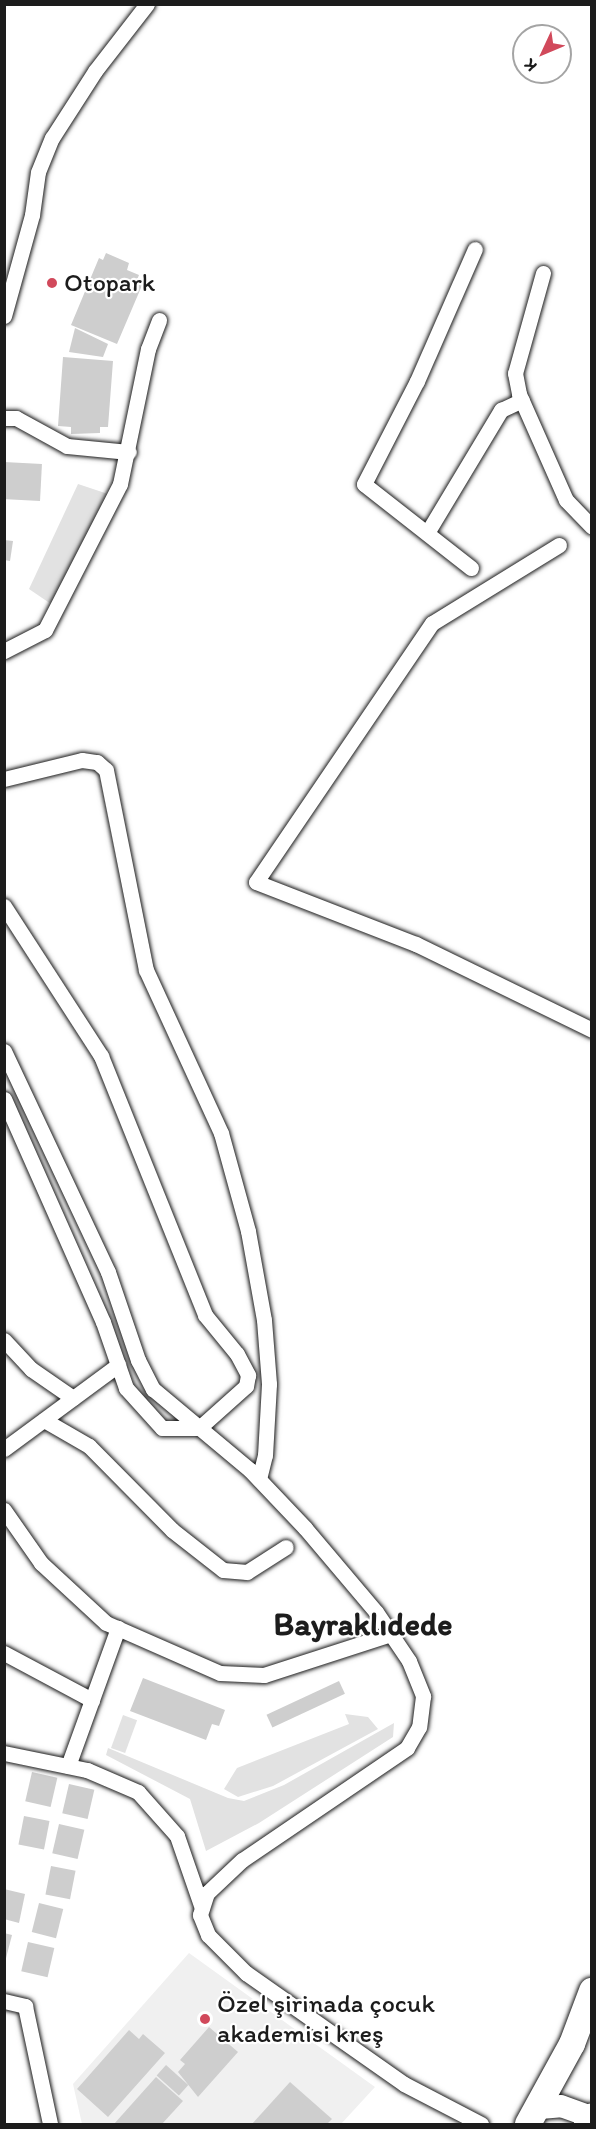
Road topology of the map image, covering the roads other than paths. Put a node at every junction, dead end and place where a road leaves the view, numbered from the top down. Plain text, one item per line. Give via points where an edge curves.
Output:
1 (147, 4) edge
2 (475, 249) dead end
3 (543, 273) dead end
4 (4, 316) edge
5 (159, 320) dead end
6 (522, 400) junction
7 (4, 418) edge
8 (129, 452) junction
9 (591, 527) edge
10 (427, 533) junction
11 (559, 545) dead end
12 (471, 568) dead end
13 (4, 651) edge
14 (4, 779) edge
15 (4, 906) edge
16 (591, 1030) edge
17 (4, 1051) edge
18 (4, 1099) edge
19 (4, 1340) edge
20 (118, 1365) junction
21 (73, 1398) junction
22 (44, 1420) junction
23 (199, 1428) junction
24 (4, 1449) edge
25 (259, 1479) junction
26 (4, 1510) edge
27 (286, 1546) dead end
28 (118, 1628) junction
29 (391, 1634) junction
30 (4, 1653) edge
31 (92, 1700) junction
32 (4, 1753) edge
33 (68, 1766) junction
34 (202, 1908) junction
35 (591, 1991) edge
36 (4, 2001) edge
37 (534, 2116) edge
38 (591, 2117) edge
39 (50, 2124) edge
40 (481, 2124) edge
41 (587, 2124) edge

1 - 4 street via 95,71 52,138 38,172 32,215
2 - 10 street via 417,381 364,484
3 - 6 street via 516,374
5 - 8 street via 148,349
6 - 9 street via 566,501
6 - 10 street via 501,410
7 - 8 street via 16,418 68,446
8 - 13 street via 120,484 45,630
10 - 12 street
11 - 16 street via 432,623 256,882 416,944
14 - 25 street via 82,760 97,762 106,770 146,970 221,1133 248,1231 264,1320 269,1384 266,1455
15 - 23 street via 101,1056 205,1315 237,1354 248,1375 246,1386
17 - 23 street via 108,1272 138,1360 153,1389
18 - 20 street
19 - 21 street via 31,1369
20 - 21 street
20 - 23 street via 126,1388 162,1428
21 - 22 street
22 - 24 street
22 - 27 street via 89,1446 172,1530 223,1570 247,1572
23 - 25 street
25 - 29 street
26 - 28 street via 41,1563 106,1623
28 - 29 street via 220,1673 264,1676
28 - 31 street
29 - 34 street via 409,1661 423,1696 419,1726 407,1748 242,1860 207,1893
30 - 31 street
31 - 33 street
32 - 33 street
33 - 34 street via 138,1791 177,1836
34 - 40 street via 200,1915 208,1935 246,1973 404,2084
35 - 37 highway via 572,2044
36 - 39 street via 25,2006
37 - 38 main road via 561,2106
38 - 41 highway

